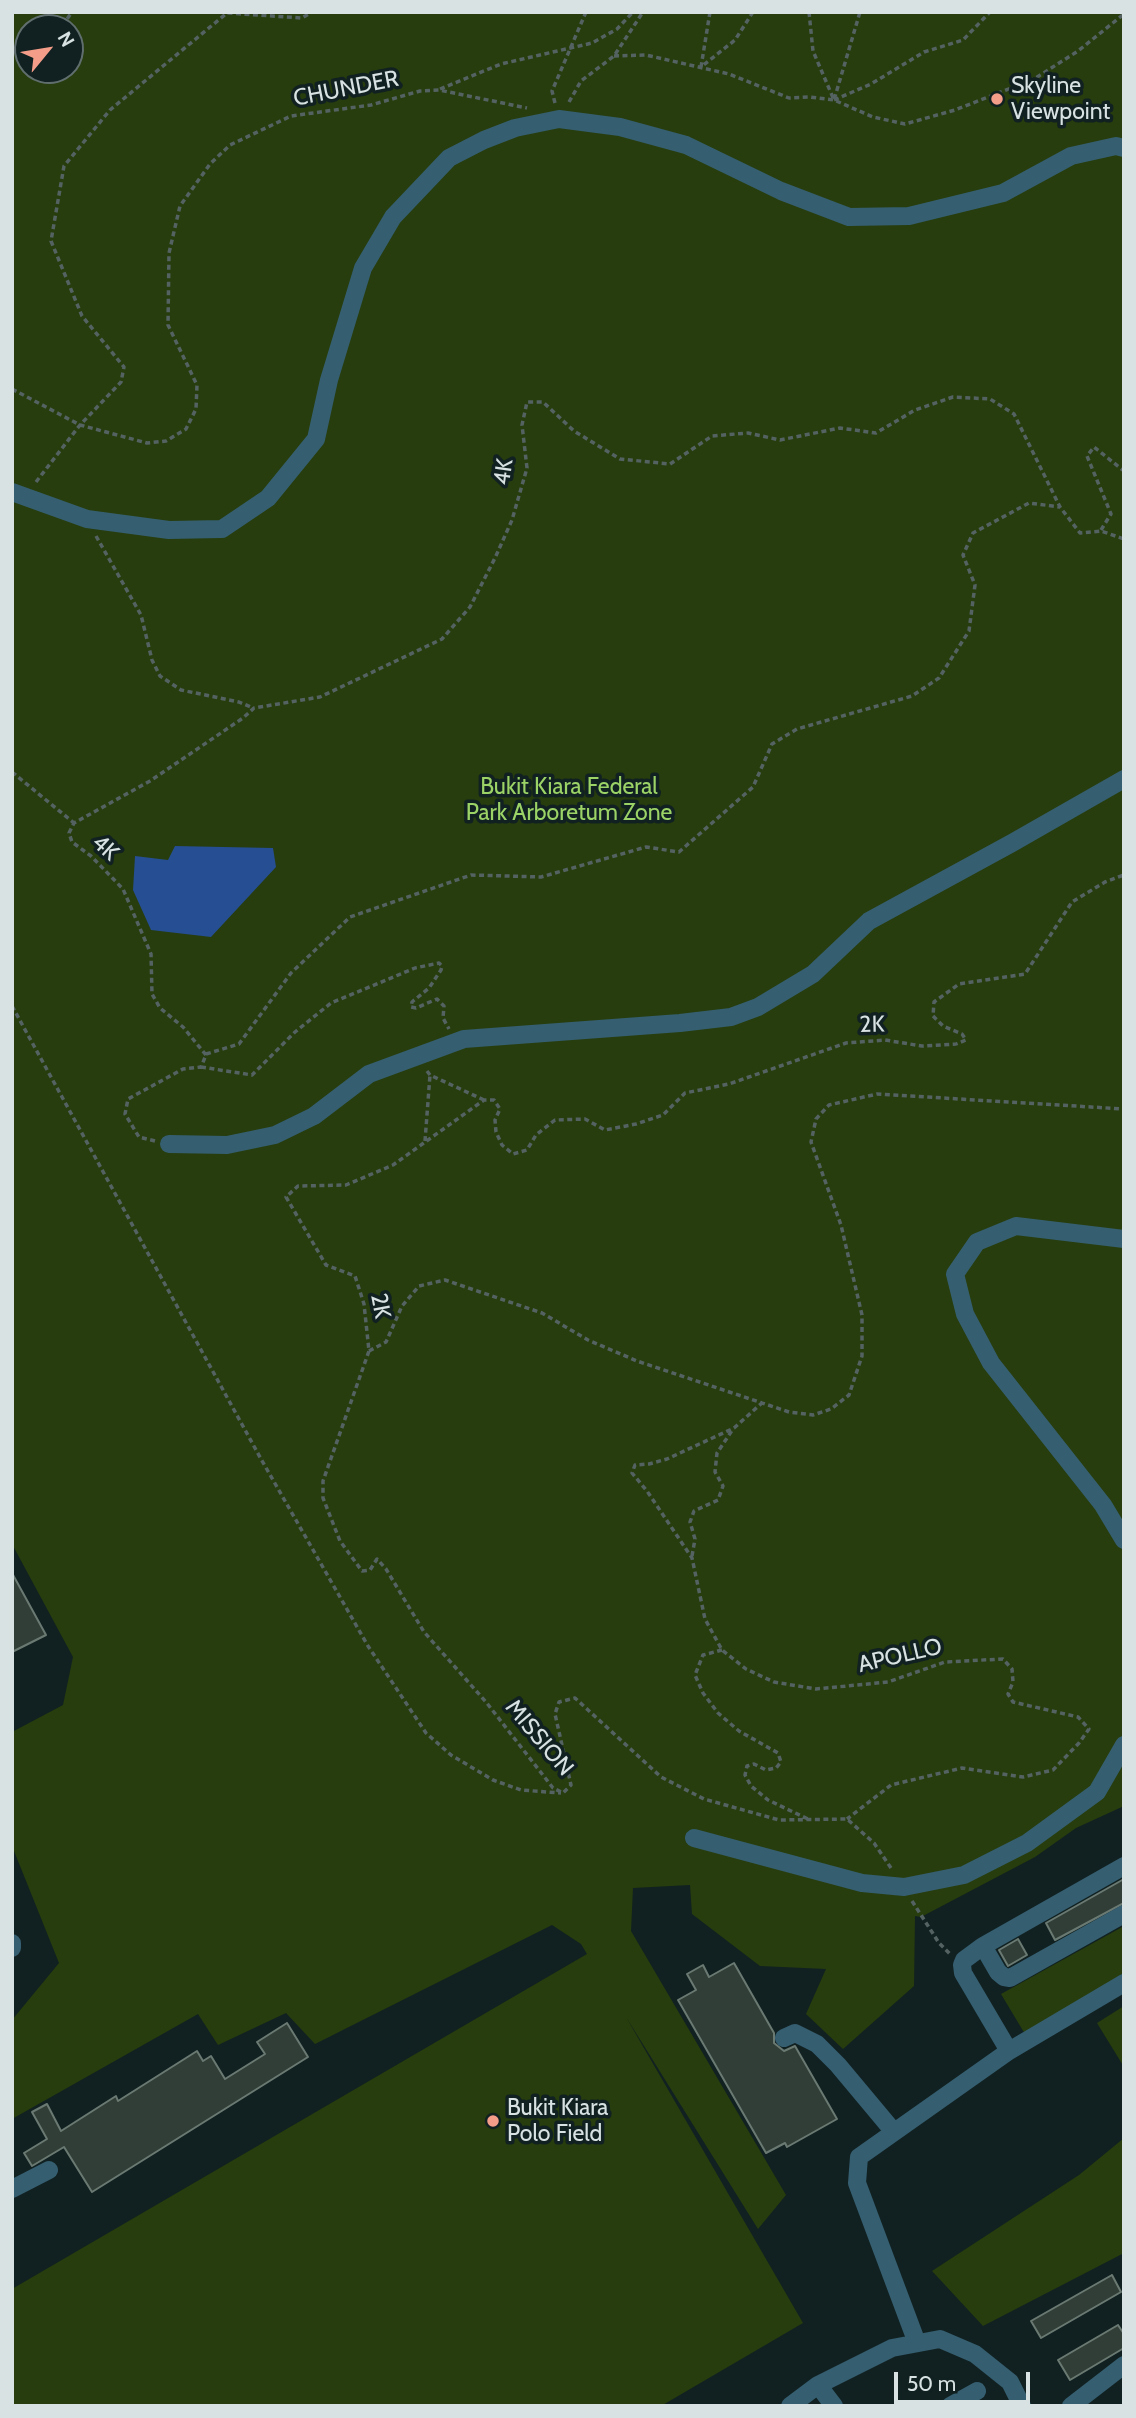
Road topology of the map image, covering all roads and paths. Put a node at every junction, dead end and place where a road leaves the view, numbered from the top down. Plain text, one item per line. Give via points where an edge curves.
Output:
1 (312, 12) edge
2 (586, 12) edge
3 (633, 12) edge
4 (643, 12) edge
5 (710, 12) edge
6 (753, 12) edge
7 (809, 12) edge
8 (860, 12) edge
9 (990, 12) edge
10 (1124, 14) edge
11 (570, 48) junction
12 (614, 57) junction
13 (701, 67) junction
14 (439, 90) junction
15 (834, 100) junction
16 (559, 119) junction
17 (1124, 148) edge
18 (12, 388) edge
19 (79, 425) junction
20 (1124, 471) edge
21 (18, 495) edge
22 (1060, 507) junction
23 (87, 519) junction
24 (1101, 531) junction
25 (1124, 539) edge
26 (254, 708) junction
27 (12, 772) edge
28 (1124, 779) edge
29 (74, 824) junction
30 (1124, 875) edge
31 (12, 1006) edge
32 (464, 1039) junction
33 (206, 1055) junction
34 (415, 1056) junction
35 (201, 1067) junction
36 (430, 1075) junction
37 (484, 1100) junction
38 (1124, 1109) edge
39 (425, 1141) junction
40 (169, 1144) joint
41 (1124, 1239) edge
42 (369, 1351) junction
43 (763, 1402) junction
44 (734, 1428) junction
45 (1124, 1540) edge
46 (692, 1558) junction
47 (722, 1650) junction
48 (1124, 1745) edge
49 (563, 1793) junction
50 (847, 1819) junction
51 (810, 1820) junction
52 (694, 1838) dead end
53 (1124, 1866) edge
54 (904, 1887) junction
55 (1124, 1914) edge
56 (12, 1942) edge
57 (983, 1946) junction
58 (12, 1948) edge
59 (962, 1965) junction
60 (1124, 1983) edge
61 (784, 2038) dead end
62 (1009, 2051) junction
63 (894, 2132) junction
64 (49, 2170) dead end
65 (12, 2189) edge
66 (917, 2343) junction
67 (1124, 2365) edge
68 (818, 2385) junction
69 (977, 2391) dead end
70 (790, 2406) edge
71 (834, 2406) edge
72 (950, 2406) edge
73 (1022, 2406) edge
74 (1071, 2406) edge

1 - 19 path via 302,18 227,13 110,110 64,166 51,241 82,316 124,367 121,382
2 - 11 path
3 - 11 path via 617,29 592,43
4 - 12 path
5 - 13 path
6 - 13 path via 735,40
7 - 15 path via 813,51
8 - 15 path
9 - 15 path via 963,40 924,52
10 - 15 path via 1034,79 926,119 905,124 873,117
11 - 14 path via 501,64
11 - 16 path via 552,91
12 - 13 path via 646,55
12 - 16 path via 581,81
13 - 15 path via 789,98
14 - 16 path, CHUNDER via 517,104
14 - 19 path, CHUNDER via 291,116 230,145 210,163 180,206 169,253 168,325 197,385 196,409 186,429 166,440 147,443
16 - 17 street via 620,127 686,145 781,191 849,217 909,216 1003,193 1071,156
16 - 23 street via 515,128 449,159 393,217 363,268 316,439 268,498 222,529 169,530
18 - 19 path, CHUNDER
19 - 21 path
20 - 24 path via 1094,447 1087,456 1111,514
21 - 23 street
22 - 24 path, 4K via 1080,533
22 - 26 path, 4K via 1014,414 990,399 953,397 915,410 876,433 839,428 780,440 748,433 712,436 670,464 620,459 574,431 543,402 527,402 522,425 527,468 512,520 470,607 442,639 320,697
22 - 33 path via 1029,503 973,533 962,555 975,585 969,631 939,678 912,696 797,729 772,744 753,787 679,852 646,847 541,877 471,875 350,917 291,973 239,1044
23 - 26 path via 141,615 160,676 181,690
24 - 25 path
26 - 29 path, 4K via 150,781
27 - 29 path
28 - 32 street via 869,921 813,974 758,1007 731,1017 680,1023
29 - 33 path, 4K via 69,833 72,842 123,889 151,954 152,994
30 - 37 path, 2K via 1072,902 1025,974 959,984 934,1002 933,1016 966,1040 956,1044 846,1043 729,1084 685,1093 663,1115 636,1124 606,1129 585,1119 555,1120 536,1135 527,1150 513,1154 496,1132 500,1109 494,1100
31 - 49 path via 368,1646 426,1733 451,1755 493,1780 521,1790
32 - 34 street
32 - 35 path via 450,1031 443,1018 444,1006 437,999 411,1007 441,970 439,964 415,968 331,1003 252,1075
33 - 35 path
34 - 36 path
34 - 40 street via 369,1074 314,1116 275,1135 227,1144
35 - 40 path via 183,1069 128,1099 125,1114 139,1137
36 - 37 path
36 - 39 path
37 - 39 path, 2K
38 - 43 path, 2K via 877,1094 829,1105 816,1119 811,1142 841,1225 862,1315 862,1356 849,1395 831,1409 813,1415
39 - 42 path, 2K via 393,1165 346,1185 299,1186 286,1197 326,1265 355,1276 364,1304
41 - 45 street via 1016,1226 976,1242 955,1274 965,1314 992,1363 1103,1505
42 - 43 path, 2K via 386,1342 401,1306 419,1286 444,1280 542,1313 637,1361
42 - 49 path, MISSION via 323,1481 323,1498 340,1541 362,1570 370,1570 377,1559 386,1569 424,1632 553,1788
43 - 44 path, APOLLO
44 - 46 path via 717,1453 715,1472 723,1486 718,1500 694,1511 690,1522 695,1539
44 - 46 path, APOLLO via 667,1459 635,1465 632,1474
46 - 47 path, APOLLO via 705,1619
47 - 50 path, APOLLO via 746,1669 774,1682 816,1689 888,1682 945,1662 1003,1659 1012,1669 1008,1694 1013,1702 1078,1717 1089,1728 1053,1770 1023,1777 962,1768 891,1785
47 - 51 path via 703,1655 695,1675 703,1693 718,1713 778,1753 781,1762 765,1770 747,1766 745,1775 768,1800
48 - 54 street via 1097,1792 1027,1843 964,1875
49 - 51 path, MISSION via 571,1785 555,1714 559,1702 575,1698 661,1777 704,1799 779,1820
50 - 51 path, MISSION
50 - 54 path via 874,1843
52 - 54 street via 862,1883
53 - 57 street
54 - 59 path via 939,1944
55 - 57 street via 1010,1978 998,1972
56 - 58 street
57 - 59 street via 968,1954
59 - 62 street
60 - 62 street
61 - 63 street via 795,2033 817,2044
62 - 63 street
63 - 66 street via 859,2157 857,2183
64 - 65 street
66 - 68 street via 892,2348
66 - 73 street via 940,2339 975,2354 1010,2382
67 - 74 street
68 - 70 street
68 - 71 street
69 - 72 street

